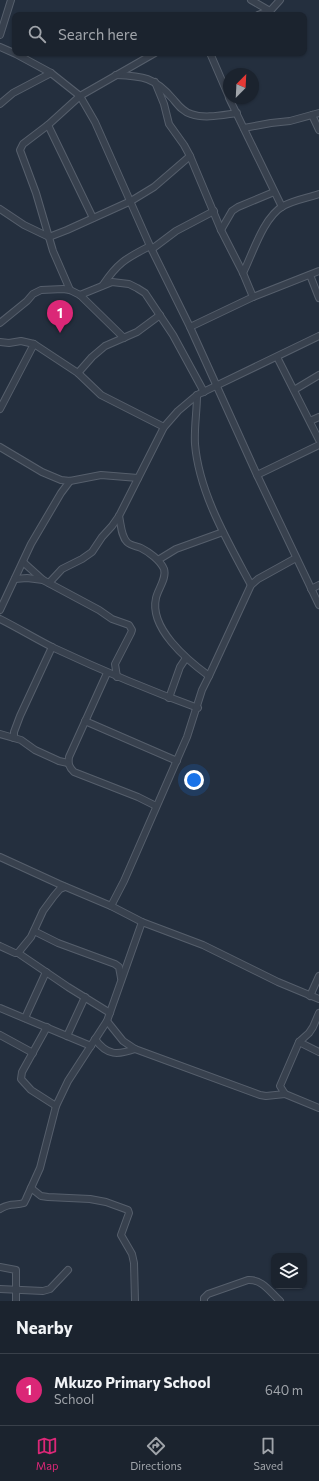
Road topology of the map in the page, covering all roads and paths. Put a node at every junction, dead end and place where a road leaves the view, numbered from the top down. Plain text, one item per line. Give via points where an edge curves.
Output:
1 (11, 0) edge
2 (251, 0) edge
3 (280, 0) edge
4 (270, 11) junction
5 (267, 12) edge
6 (0, 35) edge
7 (0, 48) edge
8 (12, 52) edge
9 (20, 56) edge
10 (150, 56) edge
11 (211, 56) edge
12 (51, 73) junction
13 (116, 75) junction
14 (155, 82) junction
15 (223, 83) edge
16 (80, 96) junction
17 (0, 104) edge
18 (232, 104) edge
19 (236, 113) junction
20 (316, 114) edge
21 (48, 125) junction
22 (244, 128) junction
23 (319, 130) edge
24 (190, 156) junction
25 (274, 192) junction
26 (319, 194) edge
27 (130, 201) junction
28 (282, 207) junction
29 (0, 209) edge
30 (214, 212) junction
31 (93, 218) junction
32 (221, 230) junction
33 (49, 237) junction
34 (151, 247) junction
35 (319, 271) edge
36 (243, 273) junction
37 (310, 275) junction
38 (103, 285) junction
39 (70, 290) junction
40 (80, 295) junction
41 (253, 297) junction
42 (319, 298) edge
43 (160, 315) junction
44 (0, 323) edge
45 (190, 327) junction
46 (319, 336) edge
47 (124, 338) junction
48 (0, 342) edge
49 (34, 344) junction
50 (277, 358) junction
51 (78, 374) junction
52 (319, 375) edge
53 (218, 386) junction
54 (294, 390) junction
55 (204, 392) junction
56 (197, 395) junction
57 (2, 399) edge
58 (0, 409) edge
59 (319, 417) edge
60 (310, 421) junction
61 (164, 427) junction
62 (319, 440) edge
63 (319, 445) edge
64 (0, 447) edge
65 (257, 475) junction
66 (138, 478) junction
67 (61, 480) junction
68 (70, 481) junction
69 (64, 487) junction
70 (119, 516) junction
71 (223, 532) junction
72 (296, 558) junction
73 (158, 560) junction
74 (23, 562) junction
75 (15, 579) junction
76 (46, 582) junction
77 (251, 585) junction
78 (319, 585) edge
79 (311, 589) junction
80 (319, 605) edge
81 (0, 610) edge
82 (0, 619) edge
83 (52, 647) junction
84 (186, 658) junction
85 (107, 672) junction
86 (209, 676) junction
87 (117, 677) junction
88 (169, 698) junction
89 (198, 708) junction
90 (85, 721) junction
91 (0, 734) edge
92 (14, 738) junction
93 (176, 761) junction
94 (68, 763) junction
95 (156, 806) junction
96 (0, 857) edge
97 (65, 887) junction
98 (111, 906) junction
99 (142, 922) junction
100 (34, 931) junction
101 (0, 946) edge
102 (18, 953) junction
103 (46, 972) junction
104 (319, 976) edge
105 (122, 979) junction
106 (310, 996) junction
107 (85, 997) junction
108 (319, 1000) edge
109 (0, 1008) edge
110 (110, 1013) junction
111 (319, 1013) edge
112 (25, 1018) junction
113 (107, 1021) junction
114 (47, 1027) junction
115 (0, 1035) edge
116 (67, 1036) junction
117 (95, 1039) junction
118 (299, 1042) junction
119 (91, 1046) junction
120 (135, 1049) junction
121 (319, 1052) edge
122 (33, 1053) junction
123 (280, 1086) junction
124 (285, 1094) junction
125 (272, 1095) junction
126 (56, 1106) junction
127 (319, 1108) edge
128 (31, 1188) junction
129 (0, 1209) edge
130 (0, 1267) edge
131 (68, 1270) dead end
132 (0, 1289) edge
133 (16, 1290) junction
134 (16, 1301) edge
135 (135, 1301) edge
136 (204, 1301) edge
137 (280, 1301) edge

1 - 6 street
2 - 4 street
3 - 4 street
4 - 5 street
7 - 8 street
9 - 12 street
10 - 13 street
11 - 15 street
12 - 16 street
12 - 17 street via 13,93
13 - 14 street via 142,76
13 - 16 street
14 - 19 street via 184,112 198,116
14 - 24 street via 169,124
16 - 21 street
16 - 27 street via 95,122
18 - 19 street
19 - 22 street
20 - 22 street
20 - 23 street
21 - 31 street
21 - 33 street via 23,144 20,150
22 - 25 street
24 - 27 street via 154,187
24 - 30 street
25 - 28 street
25 - 32 street via 232,211
26 - 28 street
27 - 31 street
27 - 34 street
28 - 36 street via 265,226
29 - 33 street
30 - 32 street
30 - 34 street
31 - 33 street
32 - 36 street
33 - 39 street
34 - 38 street via 119,264
34 - 45 street
35 - 37 street
36 - 41 street
37 - 41 street
37 - 42 street
38 - 40 street
38 - 43 street via 120,282 137,288 145,293
39 - 40 street
39 - 44 street via 41,290
40 - 47 street
41 - 45 street
43 - 47 street
43 - 55 street
45 - 53 street
46 - 50 street
47 - 51 street via 104,346
48 - 49 street via 21,341
49 - 51 street
49 - 57 street
50 - 53 street
50 - 54 street
51 - 61 street via 101,395
52 - 54 street
53 - 55 street
53 - 65 street
54 - 60 street
55 - 56 street
56 - 61 street
56 - 71 street via 195,443 199,469
57 - 58 street
59 - 60 street
60 - 62 street
61 - 66 street
63 - 65 street
64 - 67 street via 42,472
65 - 72 street
66 - 68 street via 101,475
66 - 70 street
67 - 68 street
67 - 69 street
68 - 69 street
69 - 74 street
70 - 73 street via 126,541 142,548
70 - 76 street via 92,552 66,565
71 - 73 street via 176,549
71 - 77 street
72 - 77 street
72 - 79 street
73 - 84 street via 164,570 164,576 156,596 156,614 163,630
74 - 75 street
74 - 76 street
75 - 76 street via 27,578
75 - 81 street
76 - 87 street via 112,619 129,625 132,633 115,664
77 - 86 street
78 - 79 street
79 - 80 street
82 - 83 street
83 - 85 street
83 - 92 street via 20,716
84 - 86 street
84 - 88 street via 180,667
85 - 87 street
85 - 90 street
86 - 89 street via 202,690
87 - 88 street
88 - 89 street
89 - 93 street
90 - 93 street
90 - 94 street
91 - 92 street
92 - 94 street via 47,756
93 - 95 street
94 - 95 street via 74,772
95 - 98 street
96 - 97 street
97 - 98 street
97 - 100 street via 60,889 43,911
98 - 99 street
99 - 105 street
99 - 106 street via 203,945
100 - 102 street
100 - 105 street via 58,943 115,964 119,967
101 - 102 street
102 - 103 street
103 - 107 street
103 - 112 street
104 - 106 street
105 - 110 street
106 - 108 street
107 - 110 street
107 - 116 street
109 - 112 street
110 - 113 street
111 - 118 street via 309,1033
112 - 114 street
113 - 117 street
113 - 120 street via 123,1041
114 - 116 street
114 - 122 street
115 - 122 street
116 - 119 street
117 - 119 street
117 - 120 street via 100,1046 113,1053
118 - 121 street
118 - 123 street
119 - 126 street via 68,1081
120 - 125 street via 260,1095
122 - 126 street via 22,1072 21,1079 31,1090
123 - 124 street
123 - 125 street
124 - 125 street
124 - 127 street
126 - 128 street via 40,1168
128 - 129 street via 24,1202 9,1204
128 - 135 street via 48,1198 90,1198 128,1210 121,1235 134,1263
130 - 133 street via 16,1270
131 - 133 street via 50,1289
132 - 133 street
133 - 134 street
136 - 137 street via 208,1294 254,1279

